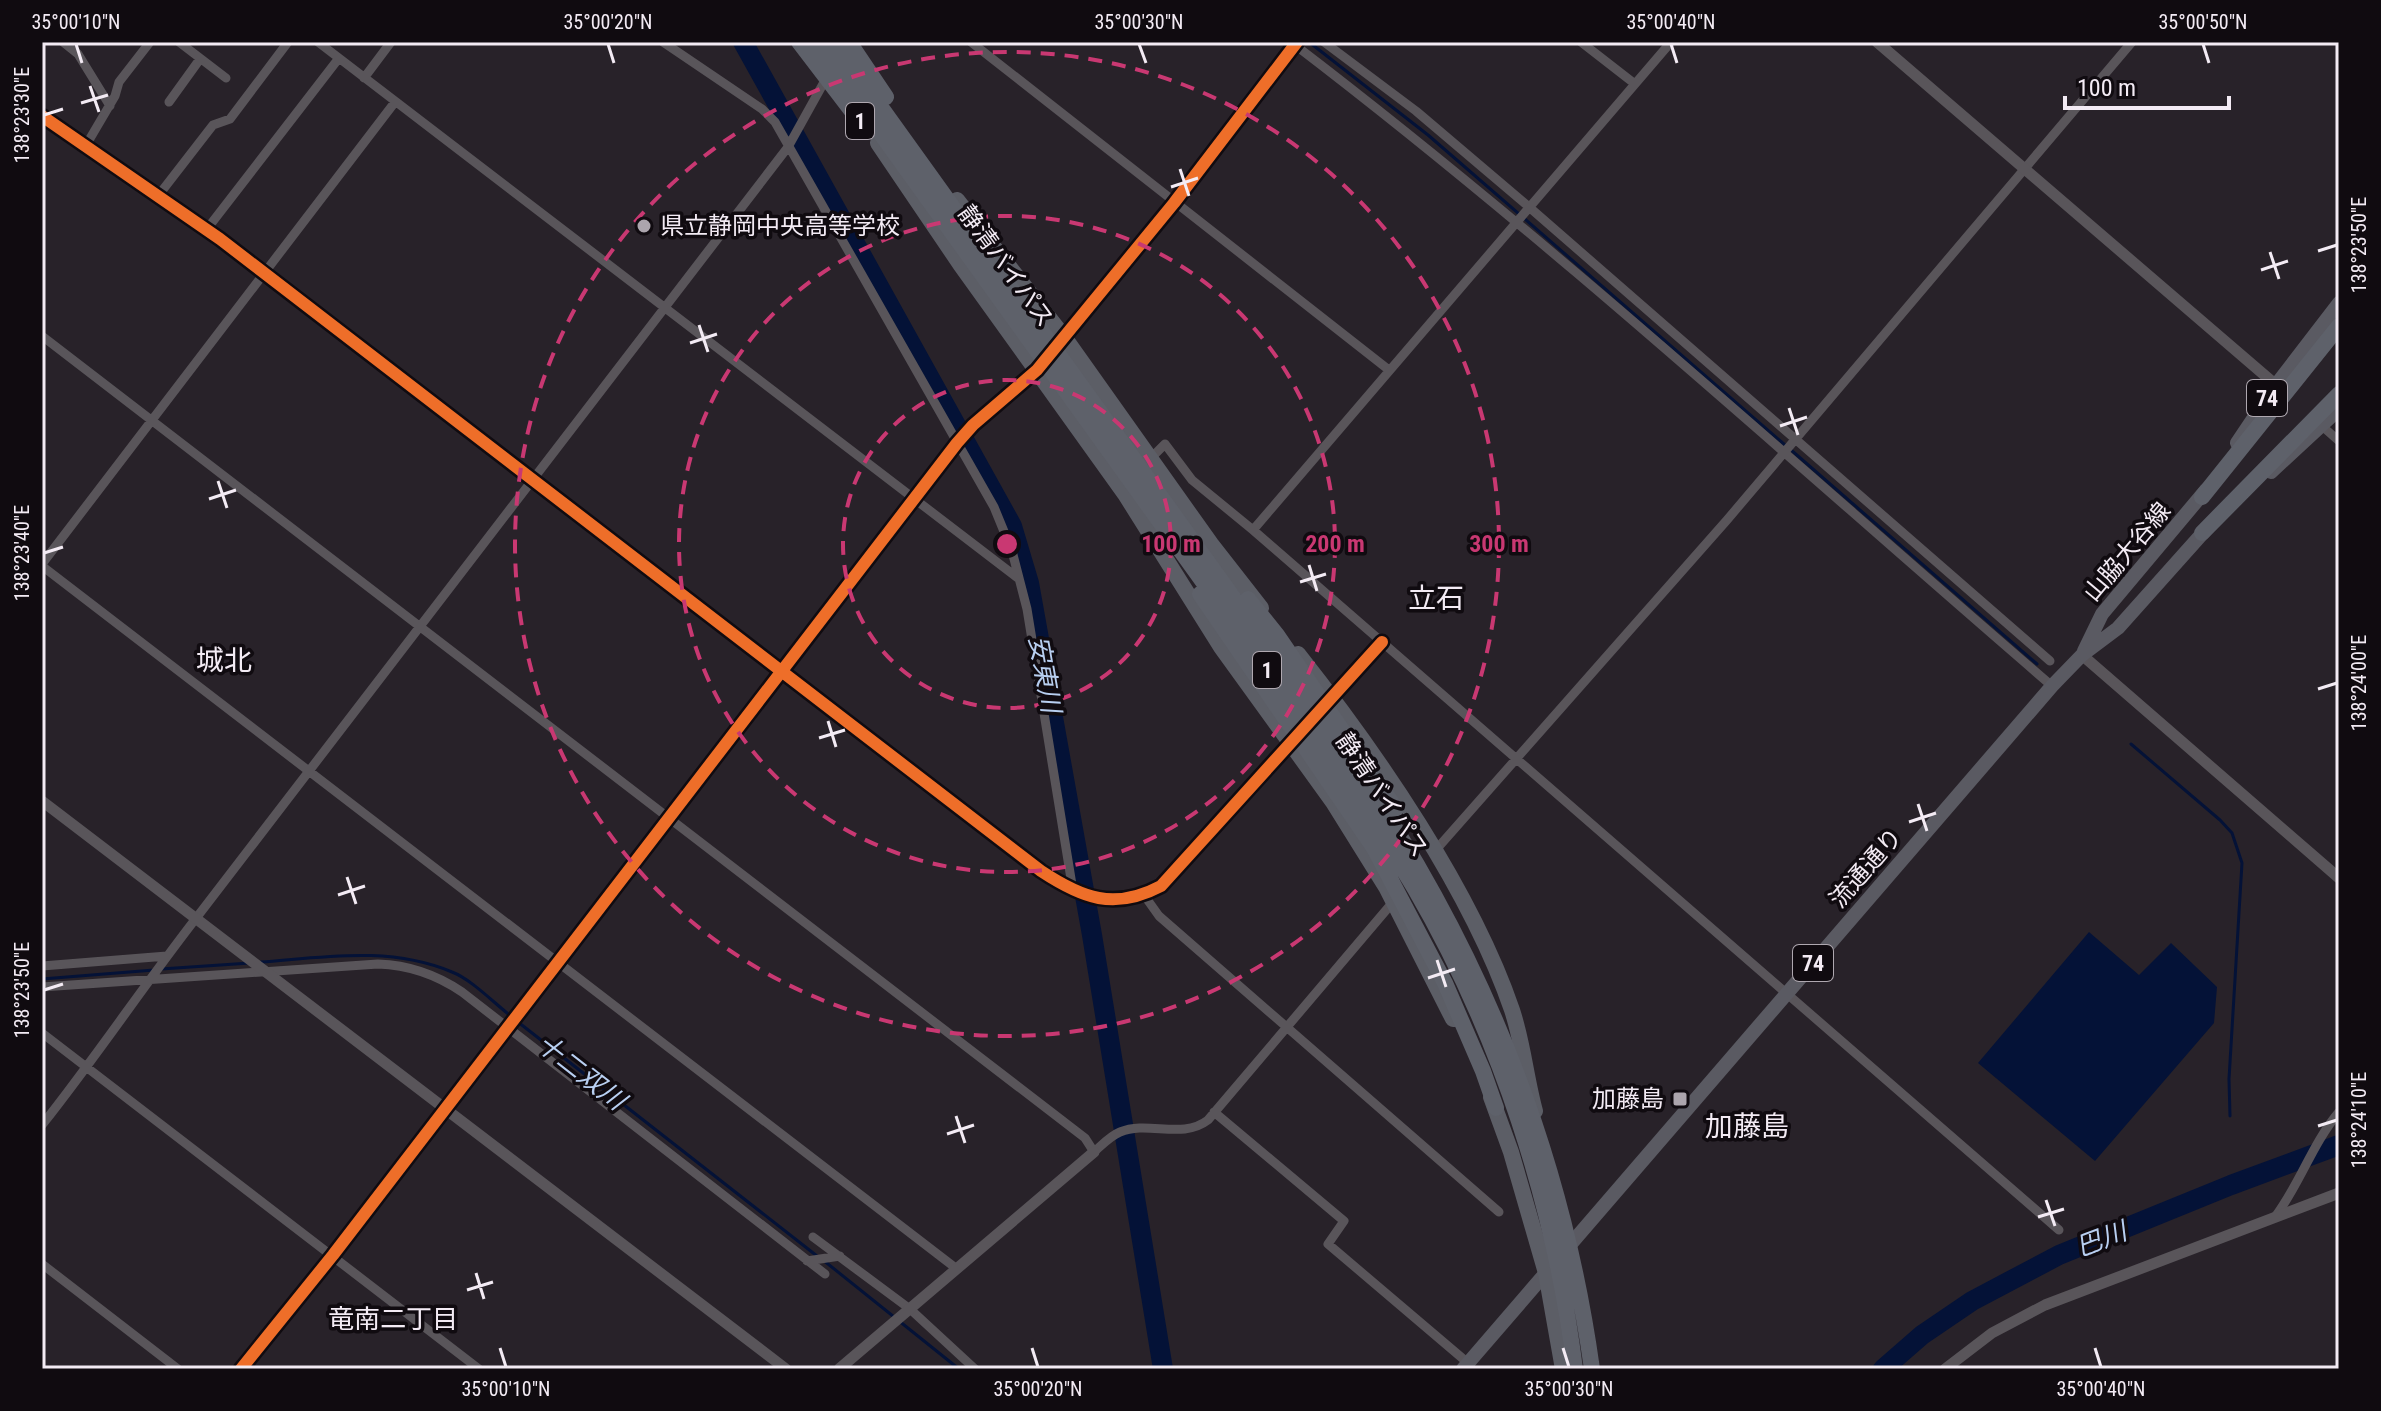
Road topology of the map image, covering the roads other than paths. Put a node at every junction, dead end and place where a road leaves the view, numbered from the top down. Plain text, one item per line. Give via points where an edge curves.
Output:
1 (63, 42) edge
2 (150, 42) edge
3 (179, 42) edge
4 (288, 42) edge
5 (391, 42) edge
6 (663, 42) edge
7 (799, 42) edge
8 (813, 42) edge
9 (971, 42) edge
10 (1324, 42) edge
11 (1581, 42) edge
12 (1671, 42) edge
13 (1877, 42) edge
14 (1901, 42) edge
15 (2132, 42) edge
16 (320, 43) edge
17 (844, 44) edge
18 (1296, 44) edge
19 (1891, 54) junction
20 (339, 58) junction
21 (200, 59) junction
22 (830, 71) junction
23 (226, 78) dead end
24 (364, 78) junction
25 (1635, 84) junction
26 (169, 102) dead end
27 (395, 102) junction
28 (110, 106) junction
29 (42, 116) edge
30 (85, 147) junction
31 (788, 147) junction
32 (2024, 168) junction
33 (158, 196) junction
34 (926, 196) junction
35 (1174, 203) junction
36 (1529, 207) junction
37 (1517, 221) junction
38 (207, 229) junction
39 (263, 272) junction
40 (2339, 303) edge
41 (665, 306) junction
42 (2339, 326) edge
43 (42, 336) edge
44 (1064, 337) junction
45 (1037, 370) junction
46 (1389, 370) junction
47 (2276, 385) junction
48 (2339, 394) edge
49 (2339, 409) edge
50 (151, 420) junction
51 (2322, 426) junction
52 (1797, 438) junction
53 (2339, 441) edge
54 (957, 443) junction
55 (1105, 444) junction
56 (1785, 452) junction
57 (1150, 459) junction
58 (534, 481) junction
59 (2202, 497) junction
60 (914, 499) junction
61 (1183, 526) junction
62 (1253, 530) junction
63 (2202, 533) junction
64 (42, 565) edge
65 (1019, 579) junction
66 (421, 628) junction
67 (1382, 642) junction
68 (2082, 655) junction
69 (2050, 661) dead end
70 (782, 669) junction
71 (2052, 686) junction
72 (1330, 697) junction
73 (1291, 743) junction
74 (1516, 758) junction
75 (310, 774) junction
76 (42, 801) edge
77 (667, 817) junction
78 (1434, 852) junction
79 (2339, 878) edge
80 (1073, 891) junction
81 (1144, 895) junction
82 (1393, 902) junction
83 (196, 918) junction
84 (167, 956) junction
85 (559, 962) junction
86 (42, 966) edge
87 (265, 971) junction
88 (148, 981) junction
89 (42, 987) edge
90 (1787, 993) junction
91 (1288, 1026) junction
92 (507, 1027) junction
93 (42, 1033) edge
94 (88, 1066) junction
95 (1534, 1107) junction
96 (1496, 1108) junction
97 (445, 1109) junction
98 (1214, 1112) junction
99 (2339, 1112) edge
100 (42, 1125) edge
101 (1094, 1152) junction
102 (2339, 1193) edge
103 (1499, 1212) dead end
104 (2275, 1217) junction
105 (2059, 1230) dead end
106 (813, 1237) dead end
107 (1573, 1241) junction
108 (333, 1255) junction
109 (840, 1256) junction
110 (807, 1261) junction
111 (42, 1264) edge
112 (957, 1269) junction
113 (1546, 1273) junction
114 (825, 1274) dead end
115 (907, 1312) junction
116 (1466, 1366) edge
117 (178, 1369) edge
118 (241, 1369) edge
119 (479, 1369) edge
120 (786, 1369) edge
121 (839, 1369) edge
122 (975, 1369) edge
123 (1563, 1369) edge
124 (1575, 1369) edge
125 (1594, 1369) edge
126 (1945, 1369) edge

1 - 28 street via 78,54
2 - 28 street via 119,82
3 - 21 street
4 - 33 street via 230,119 213,125
5 - 24 street
6 - 31 street via 762,109
7 - 34 highway, 1
8 - 22 highway, 1
8 - 34 highway, 静清バイパス / 1
9 - 35 street
10 - 36 street
11 - 25 street
12 - 25 street
13 - 19 street
14 - 19 street
15 - 32 street
16 - 20 street
17 - 22 street
17 - 44 highway, 1 via 904,133
17 - 61 highway, 静清バイパス / 1 via 959,202 990,259
18 - 35 street
18 - 37 street
19 - 32 street
20 - 24 street
20 - 38 street
21 - 23 street
21 - 26 street
22 - 31 street
22 - 45 highway, 1
24 - 27 street
25 - 36 street
27 - 39 street
27 - 41 street
28 - 30 street
29 - 30 street
30 - 33 street
31 - 41 street
31 - 54 street
32 - 47 street
32 - 52 street
33 - 38 street
34 - 55 highway, 静清バイパス / 1
35 - 44 street
35 - 46 street
36 - 37 street
36 - 52 street
37 - 46 street
37 - 56 street
38 - 39 street
39 - 50 street
39 - 58 street
40 - 47 main road, 74
41 - 58 street
41 - 60 street
42 - 59 highway, 74
43 - 50 street
44 - 45 street
44 - 57 highway, 1
45 - 54 street
45 - 73 highway, 1
46 - 62 street
47 - 59 main road, 74
48 - 63 highway, 74
49 - 51 main road, 74
50 - 64 street
50 - 66 street
51 - 53 street
51 - 63 main road, 74
52 - 56 street
52 - 69 street
54 - 60 street
54 - 65 street via 994,507
55 - 96 highway, 1 via 1129,491 1374,848 1422,936
55 - 124 highway, 静清バイパス / 1 via 1347,782 1442,939 1516,1113 1546,1212
56 - 71 street
56 - 74 street
57 - 62 street via 1165,444 1192,480
57 - 72 highway, 1
58 - 66 street
58 - 70 street
59 - 68 main road, 山脇大谷線 / 74 via 2102,614
60 - 65 street
60 - 70 street
61 - 95 highway, 1 via 1277,635 1408,827 1503,1018
61 - 125 highway, 静清バイパス / 1 via 1400,833 1482,986 1514,1063 1561,1206
62 - 67 street
63 - 68 main road, 山脇大谷線 / 74 via 2118,628
64 - 75 street
65 - 80 street
66 - 75 street
66 - 77 street
67 - 72 street
67 - 74 street
68 - 71 main road, 流通通り / 74
68 - 79 street
70 - 77 street
70 - 80 street
71 - 90 main road, 流通通り / 74
72 - 73 street
72 - 78 highway, 1
73 - 81 street via 1180,868
73 - 82 highway, 1
74 - 78 street
74 - 90 street
75 - 83 street
75 - 85 street
76 - 83 street
77 - 85 street
77 - 101 street via 1085,1138
78 - 95 highway, 1 via 1500,979 1526,1060
80 - 81 street via 1126,900
81 - 91 street via 1159,916
82 - 91 street
82 - 96 highway, 1
83 - 84 street
83 - 87 street
84 - 86 street
84 - 88 street
85 - 92 street
85 - 112 street
87 - 88 street
87 - 92 street via 399,965 451,985
87 - 97 street
88 - 89 street
88 - 94 street
90 - 105 street
90 - 107 main road, 流通通り / 74
91 - 98 street
91 - 103 street
92 - 97 street
92 - 110 street
93 - 94 street
94 - 100 street
94 - 108 street
95 - 107 highway, 1
96 - 113 highway, 1
97 - 108 street
97 - 120 street
98 - 101 street via 1190,1129 1141,1128 1115,1134
98 - 116 street via 1344,1221 1328,1244
99 - 104 street via 2314,1145
101 - 112 street
102 - 104 street
104 - 126 street via 2045,1305 1992,1333
106 - 109 street
107 - 113 main road, 流通通り / 74
107 - 125 highway, 1
108 - 118 street
108 - 119 street
109 - 110 street
109 - 115 street
110 - 114 street
111 - 117 street
112 - 115 street
113 - 116 main road, 流通通り / 74
113 - 123 highway, 1
115 - 121 street
115 - 122 street

